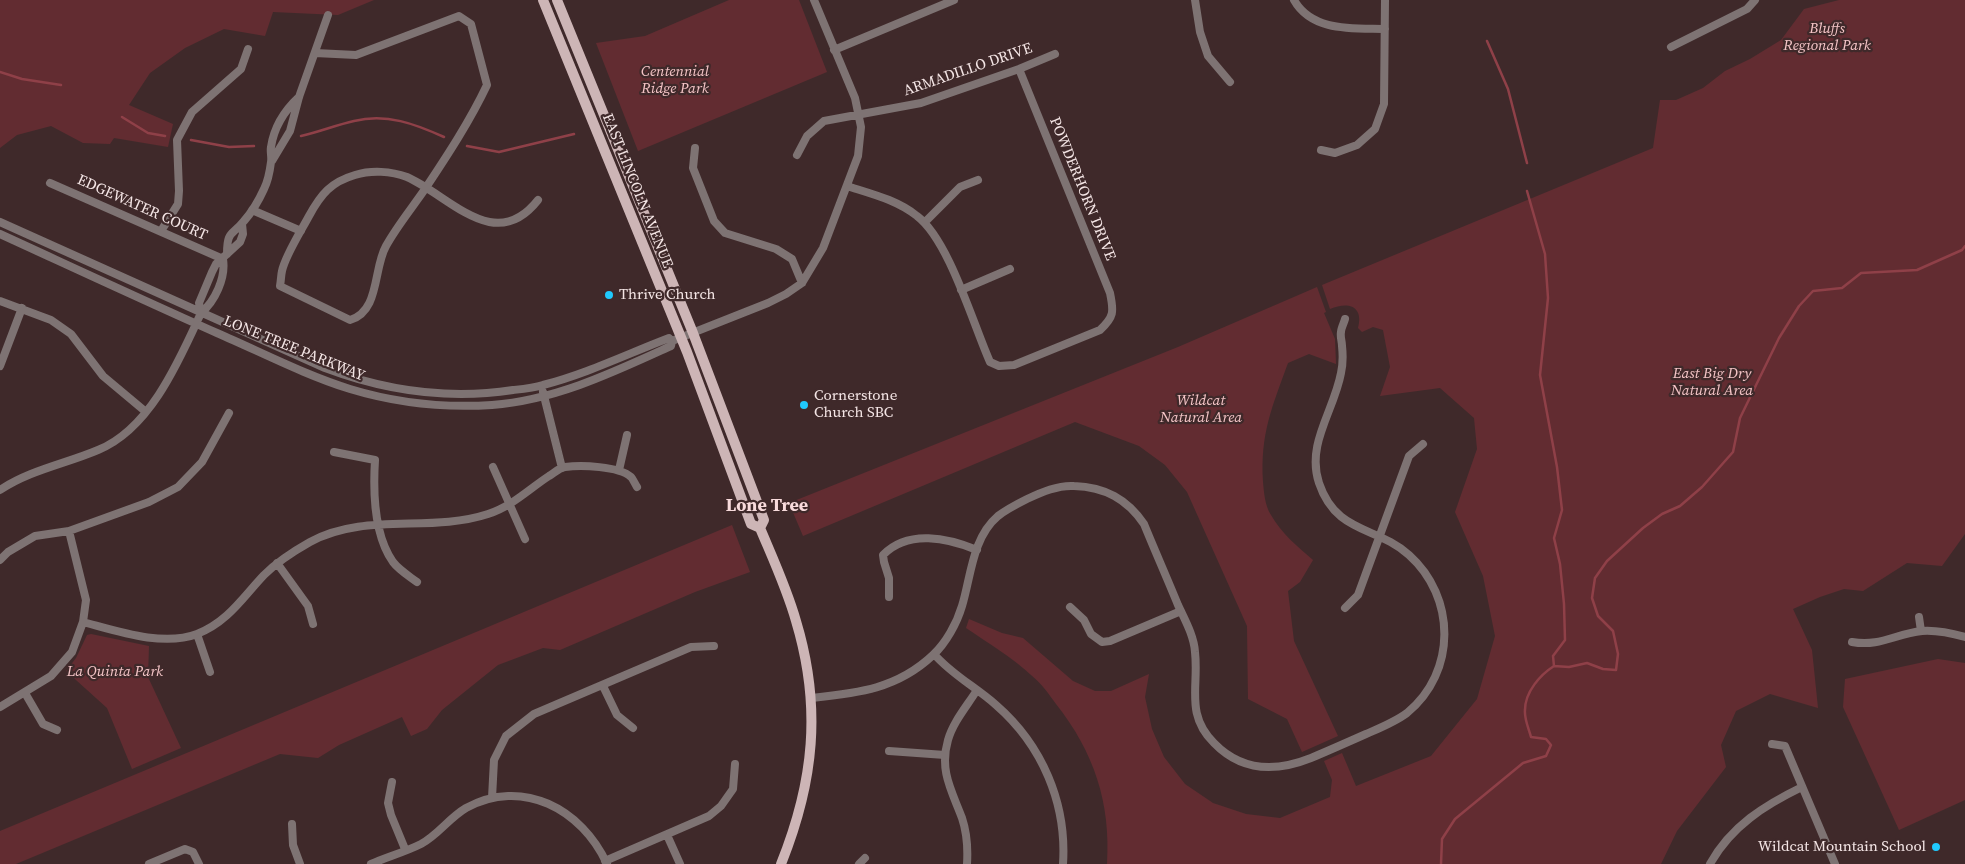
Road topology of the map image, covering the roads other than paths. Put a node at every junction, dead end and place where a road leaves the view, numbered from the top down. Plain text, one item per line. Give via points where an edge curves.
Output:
1 (543, 0) edge
2 (557, 0) edge
3 (814, 0) edge
4 (954, 0) edge
5 (1195, 0) edge
6 (1294, 0) edge
7 (1385, 0) edge
8 (1755, 0) edge
9 (328, 15) dead end
10 (1385, 29) junction
11 (1671, 47) dead end
12 (248, 49) dead end
13 (834, 50) junction
14 (315, 53) junction
15 (1055, 54) dead end
16 (1018, 69) junction
17 (1230, 82) dead end
18 (299, 97) junction
19 (859, 116) junction
20 (695, 148) dead end
21 (1321, 150) dead end
22 (797, 155) dead end
23 (271, 162) junction
24 (978, 180) dead end
25 (50, 183) dead end
26 (847, 186) junction
27 (426, 188) junction
28 (538, 200) dead end
29 (252, 210) junction
30 (0, 222) edge
31 (925, 222) junction
32 (242, 224) junction
33 (161, 231) junction
34 (301, 231) junction
35 (0, 234) edge
36 (225, 256) junction
37 (1010, 270) dead end
38 (802, 283) junction
39 (961, 290) junction
40 (0, 301) edge
41 (22, 308) junction
42 (201, 313) junction
43 (1345, 319) dead end
44 (196, 323) junction
45 (693, 333) junction
46 (677, 339) junction
47 (0, 366) edge
48 (542, 386) junction
49 (544, 396) junction
50 (146, 412) junction
51 (229, 413) dead end
52 (627, 434) dead end
53 (1423, 444) dead end
54 (334, 452) dead end
55 (493, 466) dead end
56 (562, 468) junction
57 (618, 470) junction
58 (637, 487) dead end
59 (0, 490) edge
60 (510, 504) junction
61 (379, 524) junction
62 (760, 528) junction
63 (69, 531) junction
64 (1380, 537) junction
65 (525, 539) dead end
66 (976, 550) junction
67 (0, 560) edge
68 (277, 563) junction
69 (417, 582) dead end
70 (889, 597) dead end
71 (1070, 607) dead end
72 (1346, 608) dead end
73 (1181, 611) junction
74 (1920, 617) dead end
75 (83, 622) junction
76 (312, 624) dead end
77 (1921, 632) junction
78 (197, 634) junction
79 (1965, 638) edge
80 (1852, 642) dead end
81 (714, 646) dead end
82 (934, 654) junction
83 (210, 672) dead end
84 (603, 686) junction
85 (977, 690) junction
86 (25, 693) junction
87 (811, 698) junction
88 (0, 707) edge
89 (633, 728) dead end
90 (56, 730) dead end
91 (1772, 744) dead end
92 (889, 751) dead end
93 (945, 756) junction
94 (735, 764) dead end
95 (392, 782) dead end
96 (1802, 787) junction
97 (492, 798) junction
98 (292, 824) dead end
99 (667, 835) junction
100 (405, 849) junction
101 (606, 862) edge
102 (149, 864) edge
103 (199, 864) edge
104 (300, 864) edge
105 (371, 864) edge
106 (680, 864) edge
107 (781, 864) edge
108 (967, 864) edge
109 (1063, 864) edge
110 (1710, 864) edge
111 (1835, 864) edge

1 - 46 main road, EAST LINCOLN AVENUE
2 - 45 main road, EAST LINCOLN AVENUE
3 - 13 street, LONE TREE PARKWAY
4 - 13 street
5 - 17 street via 1208,56
6 - 10 street via 1313,20 1335,27
7 - 10 street
8 - 11 street via 1747,9
9 - 14 street
10 - 21 street via 1384,104 1375,129 1357,145 1335,153
12 - 33 street via 241,69 192,112 178,140 178,204
13 - 19 street, LONE TREE PARKWAY
14 - 18 street
14 - 27 street via 356,56 459,16 471,24 487,85
15 - 16 street, ARMADILLO DRIVE
16 - 19 street, ARMADILLO DRIVE via 921,103
16 - 39 street, POWDERHORN DRIVE via 1110,293 1113,308 1110,320 1100,330 1014,365 999,366 990,362
18 - 23 street via 290,131
18 - 23 street via 288,107 276,131
19 - 22 street, ARMADILLO DRIVE via 824,121 807,136
19 - 26 street, LONE TREE PARKWAY via 860,145
20 - 38 street via 693,168 714,221 725,233 776,249 792,259
23 - 29 street via 265,187
24 - 31 street via 960,187
25 - 33 street, EDGEWATER COURT
26 - 31 street via 894,202
26 - 38 street, LONE TREE PARKWAY via 819,258
27 - 28 street via 470,217 500,224 509,223 531,210
27 - 34 street via 392,173 366,172 339,180 319,198
27 - 34 street via 385,247 368,309 358,318 350,320 280,286 282,270
29 - 32 street
29 - 34 street
30 - 42 street, LONE TREE PARKWAY
31 - 39 street via 940,244
32 - 36 street via 229,236
32 - 36 street via 240,242
33 - 36 street, EDGEWATER COURT
35 - 44 street, LONE TREE PARKWAY
36 - 42 street via 224,274 209,307
36 - 42 street via 216,264 199,303
37 - 39 street
38 - 45 street, LONE TREE PARKWAY via 768,303
40 - 41 street
41 - 47 street
41 - 50 street via 51,320 71,334 103,376
42 - 44 street
42 - 48 street, LONE TREE PARKWAY via 325,368 376,384 460,395
43 - 64 street via 1340,334 1341,374 1316,445 1316,473 1325,498 1342,519
44 - 49 street, LONE TREE PARKWAY via 321,378 394,400 460,406 493,405
44 - 50 street via 156,400
45 - 46 street, LONE TREE PARKWAY
45 - 62 main road, EAST LINCOLN AVENUE via 764,520
46 - 48 street, LONE TREE PARKWAY via 668,338
46 - 49 street, LONE TREE PARKWAY via 671,346 628,365
46 - 62 main road, EAST LINCOLN AVENUE via 751,524
48 - 49 street
49 - 56 street
50 - 59 street via 123,437 99,450 39,470
51 - 63 street via 202,462 178,487 149,502
52 - 57 street
53 - 64 street via 1409,456
54 - 61 street via 375,460
55 - 60 street
56 - 57 street via 581,466
56 - 60 street
57 - 58 street via 631,477
60 - 61 street via 489,514 469,518
60 - 65 street
61 - 68 street via 333,532 311,541
61 - 69 street via 395,564
62 - 87 main road, EAST LINCOLN AVENUE via 796,622
63 - 67 street via 35,536
63 - 75 street via 86,600
64 - 72 street via 1358,596
64 - 73 street via 1410,556 1430,580 1438,596 1445,631 1440,664 1427,691 1407,713 1304,761 1287,766 1260,767 1236,759 1212,742 1204,732 1195,704 1195,649
66 - 70 street via 936,538 911,540 889,549 883,555 889,578
66 - 73 street via 988,527 1008,509 1055,488 1096,488 1125,502 1144,524
66 - 82 street via 956,623
68 - 76 street via 308,606
68 - 78 street via 232,613
71 - 73 street via 1084,620 1091,634 1102,642
74 - 77 street
75 - 78 street via 155,639
75 - 86 street via 72,652 62,667
77 - 79 street via 1936,631
77 - 80 street via 1872,644
78 - 83 street
81 - 84 street via 692,647
82 - 85 street
82 - 87 street via 904,676 877,689
84 - 89 street via 617,715
84 - 97 street via 534,714 506,736 494,760
85 - 93 street via 952,729
85 - 109 street via 1027,737 1050,778 1062,828
86 - 88 street
86 - 90 street via 43,724
87 - 107 main road, EAST LINCOLN AVENUE via 812,733 806,786 791,841
91 - 96 street via 1786,746
92 - 93 street
93 - 108 street via 948,786 967,836
94 - 99 street via 733,789 721,806 709,816
95 - 100 street via 388,803
96 - 110 street via 1775,800 1740,825
96 - 111 street
97 - 100 street via 465,809 432,836
97 - 101 street via 532,798 560,809 587,831
98 - 104 street via 292,845
99 - 101 street
99 - 106 street
100 - 105 street
102 - 103 street via 185,849 193,852

